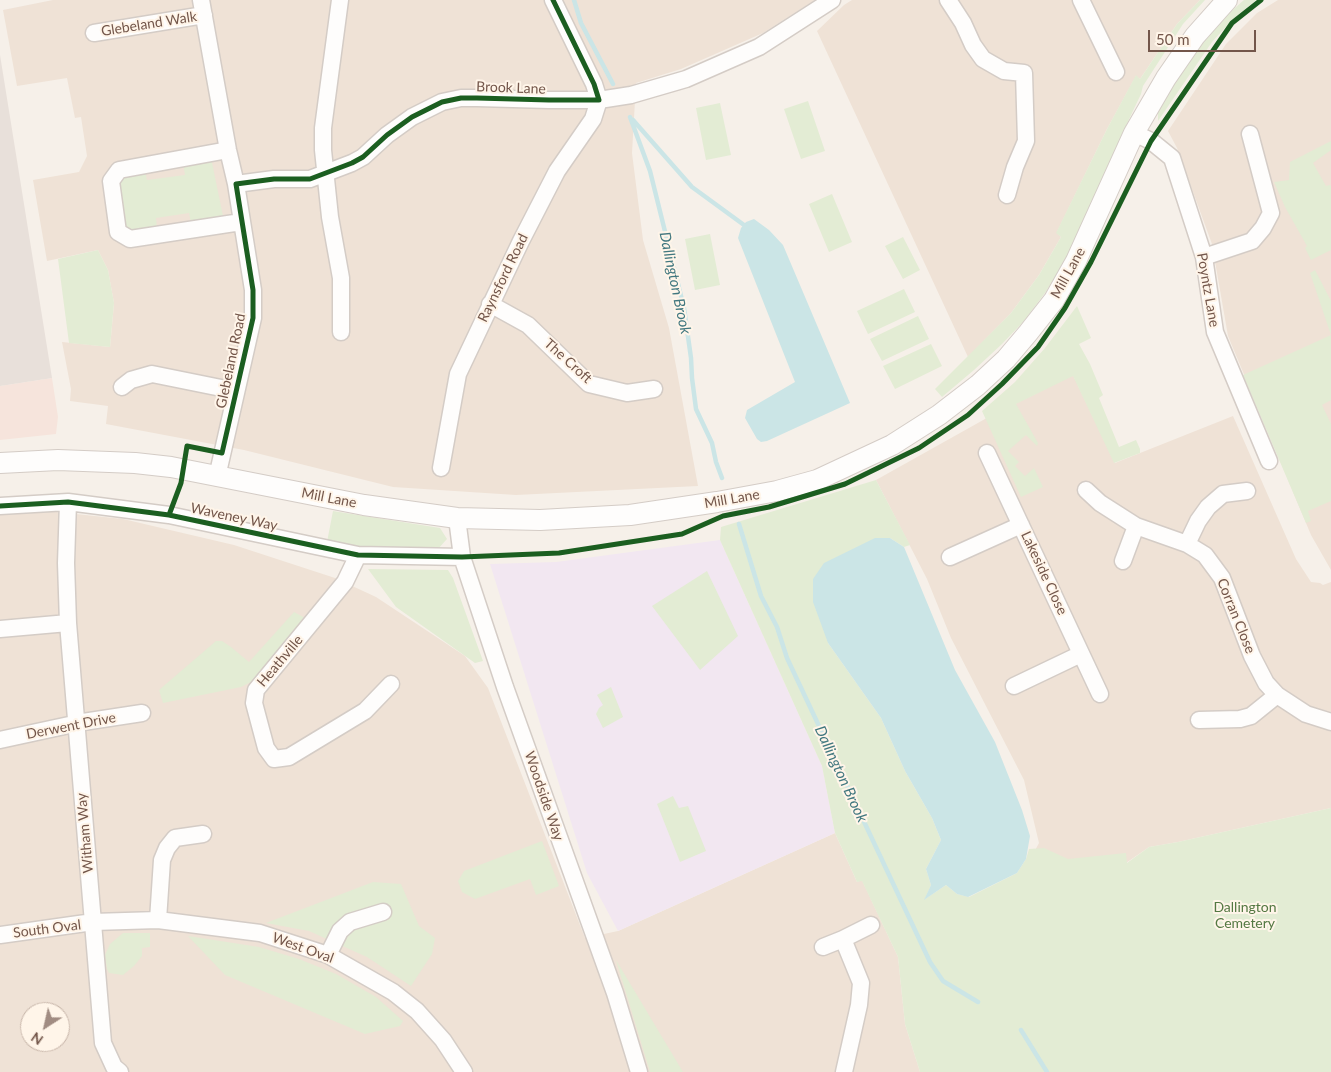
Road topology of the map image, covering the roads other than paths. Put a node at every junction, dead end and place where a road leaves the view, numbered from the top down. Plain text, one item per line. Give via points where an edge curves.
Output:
1 (340, 0) edge
2 (553, 0) edge
3 (832, 0) edge
4 (948, 0) edge
5 (1081, 0) edge
6 (1227, 0) edge
7 (202, 8) edge
8 (94, 33) dead end
9 (1116, 72) dead end
10 (599, 100) junction
11 (1134, 133) junction
12 (1250, 134) dead end
13 (228, 150) junction
14 (326, 172) junction
15 (236, 184) junction
16 (1007, 195) dead end
17 (242, 222) junction
18 (1204, 258) junction
19 (490, 304) junction
20 (341, 332) dead end
21 (126, 378) dead end
22 (654, 389) dead end
23 (236, 391) junction
24 (987, 453) dead end
25 (1269, 461) dead end
26 (0, 463) edge
27 (441, 468) dead end
28 (217, 477) junction
29 (1086, 490) dead end
30 (1247, 491) dead end
31 (68, 502) junction
32 (0, 506) edge
33 (457, 518) junction
34 (1022, 525) junction
35 (1136, 526) junction
36 (1187, 544) junction
37 (358, 555) junction
38 (462, 557) junction
39 (950, 557) dead end
40 (1123, 562) dead end
41 (68, 623) junction
42 (0, 629) edge
43 (1081, 654) junction
44 (392, 684) dead end
45 (1014, 686) dead end
46 (1100, 694) dead end
47 (1278, 695) junction
48 (142, 713) dead end
49 (1199, 720) dead end
50 (1331, 722) edge
51 (75, 725) junction
52 (0, 740) edge
53 (203, 834) dead end
54 (383, 912) dead end
55 (158, 920) junction
56 (94, 922) junction
57 (871, 925) dead end
58 (0, 934) edge
59 (843, 939) junction
60 (823, 948) dead end
61 (328, 955) junction
62 (120, 1072) edge
63 (464, 1072) edge
64 (639, 1072) edge
65 (844, 1072) edge

1 - 14 street via 323,128
2 - 10 street
3 - 10 street, Brook Lane via 760,47 686,79 631,95
4 - 16 street via 983,59 1004,71 1024,73 1026,142
5 - 9 street
6 - 11 street, Mill Lane via 1195,36
7 - 8 street, Glebeland Walk
7 - 13 street, Glebeland Road
10 - 14 street, Brook Lane via 461,98 442,102 398,126 363,157
10 - 19 street, Raynsford Road via 593,118 557,171
11 - 18 street, Poyntz Lane via 1172,158
11 - 33 street, Mill Lane via 1076,261 1039,320 1006,359 978,385 892,445 817,480 717,502 630,515 540,520
12 - 18 street via 1271,213 1252,241
13 - 15 street, Glebeland Road
13 - 17 street via 119,170 111,181 118,232 130,239
14 - 15 street, Brook Lane via 310,179
14 - 20 street via 341,278
15 - 17 street, Glebeland Road
17 - 23 street, Glebeland Road via 253,290 253,318
18 - 25 street, Poyntz Lane via 1215,332
19 - 22 street, The Croft via 528,325 590,384 627,393
19 - 27 street, Raynsford Road via 458,374
21 - 23 street via 152,374
23 - 28 street, Glebeland Road
24 - 34 street, Lakeside Close
26 - 28 street, Mill Lane via 114,462 171,467
28 - 33 street, Mill Lane via 364,505
29 - 35 street, Corran Close
30 - 36 street via 1223,494 1208,507
31 - 32 street, Waveney Way
31 - 37 street, Waveney Way via 169,515
31 - 41 street, Witham Way
33 - 38 street, Woodside Way
34 - 39 street
34 - 43 street, Lakeside Close
35 - 36 street, Corran Close
35 - 40 street
36 - 47 street, Corran Close via 1205,556 1222,578 1252,656 1266,682
37 - 38 street, Waveney Way
37 - 44 street, Heathville via 345,582 256,690 254,703 266,748 274,759 289,757 365,711
38 - 64 street, Woodside Way via 615,993
41 - 42 street
41 - 51 street, Witham Way
43 - 45 street
43 - 46 street, Lakeside Close
47 - 49 street via 1251,716
47 - 50 street, Corran Close via 1306,714
48 - 51 street, Derwent Drive
51 - 52 street, Derwent Drive
51 - 56 street, Witham Way
53 - 55 street via 176,838 167,848 162,860
54 - 61 street via 350,922 340,931
55 - 56 street, West Oval
55 - 61 street, West Oval via 260,933
56 - 58 street, South Oval
56 - 62 street, Witham Way via 103,1043 114,1067
57 - 59 street
59 - 60 street
59 - 65 street via 861,984
61 - 63 street, West Oval via 393,992 416,1011 443,1040

